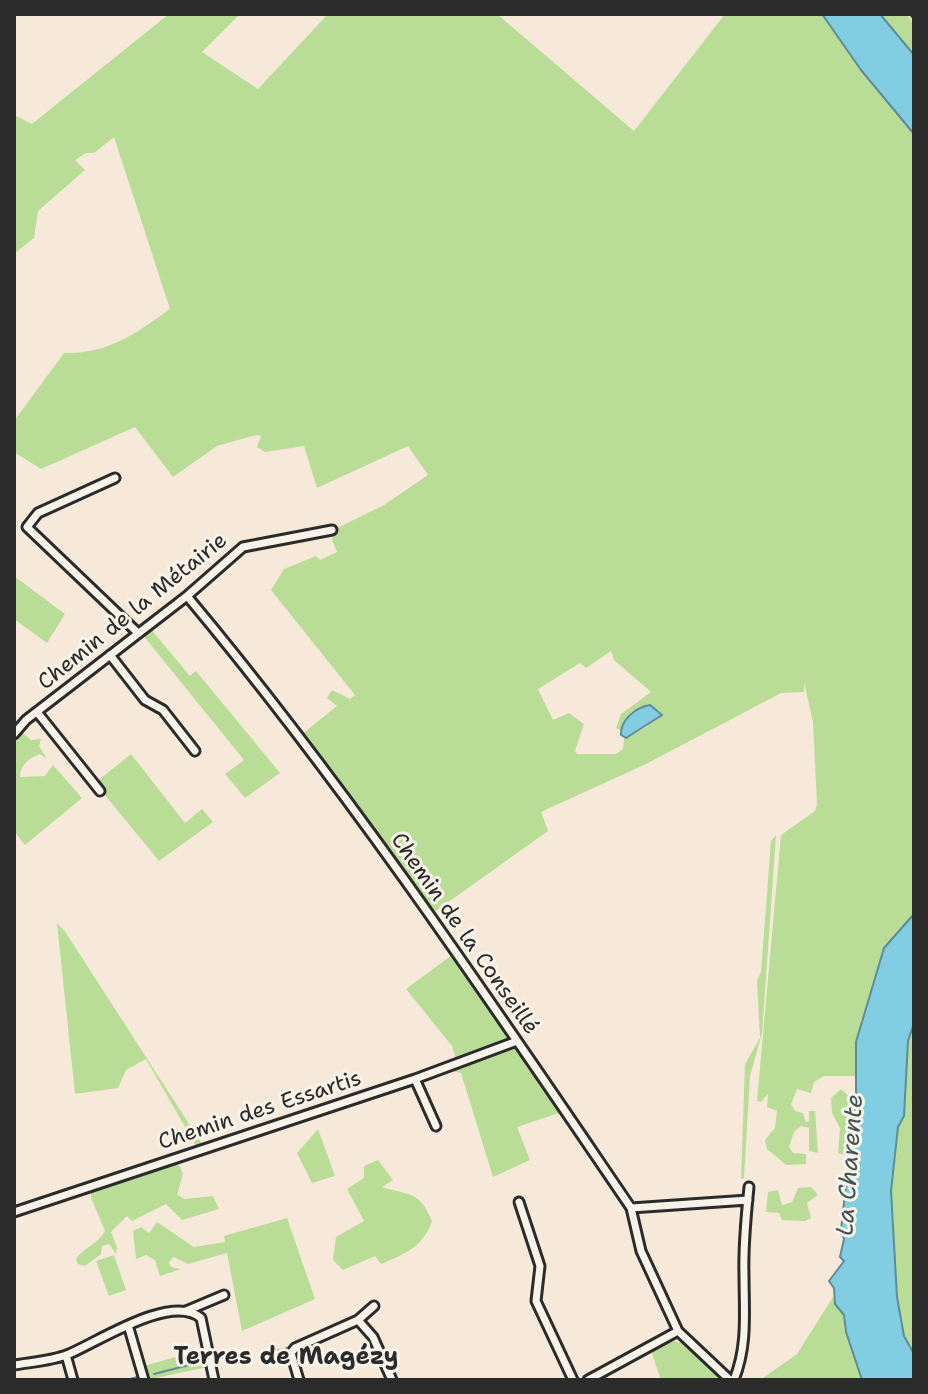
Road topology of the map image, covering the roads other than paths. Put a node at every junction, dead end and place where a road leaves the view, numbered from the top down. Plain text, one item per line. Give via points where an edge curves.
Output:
1 (115, 478) dead end
2 (332, 530) dead end
3 (187, 596) junction
4 (138, 633) junction
5 (110, 655) junction
6 (37, 712) junction
7 (14, 734) edge
8 (195, 751) dead end
9 (100, 791) dead end
10 (517, 1041) junction
11 (415, 1079) junction
12 (436, 1126) dead end
13 (749, 1187) dead end
14 (748, 1200) junction
15 (519, 1202) dead end
16 (631, 1208) junction
17 (14, 1212) edge
18 (224, 1295) dead end
19 (374, 1306) dead end
20 (186, 1311) junction
21 (358, 1320) junction
22 (128, 1325) junction
23 (678, 1331) junction
24 (291, 1353) junction
25 (66, 1355) junction
26 (278, 1356) dead end
27 (14, 1365) edge
28 (73, 1380) edge
29 (144, 1380) edge
30 (214, 1380) edge
31 (299, 1380) edge
32 (392, 1380) edge
33 (573, 1380) edge
34 (588, 1380) edge
35 (732, 1380) edge

1 - 4 street via 38,513 27,527
2 - 3 street, Chemin de la Métairie via 243,547
3 - 4 street, Chemin de la Métairie
3 - 10 street, Chemin de la Conseillé via 288,717
4 - 5 street, Chemin de la Métairie
5 - 6 street, Chemin de la Métairie
5 - 8 street
6 - 7 street, Chemin de la Métairie
6 - 9 street
10 - 11 street, Chemin des Essartis
10 - 16 street, Chemin de la Conseillé
11 - 12 street
11 - 17 street, Chemin des Essartis
13 - 14 street
14 - 16 street
14 - 35 street via 746,1317 742,1360
15 - 33 street via 540,1266 536,1301
16 - 23 street via 641,1251
18 - 20 street
19 - 21 street
20 - 22 street via 160,1313
20 - 30 street via 201,1318
21 - 24 street
21 - 32 street via 373,1337
22 - 25 street
22 - 29 street
23 - 34 street
23 - 35 street
24 - 26 street
24 - 31 street
25 - 27 street
25 - 28 street

